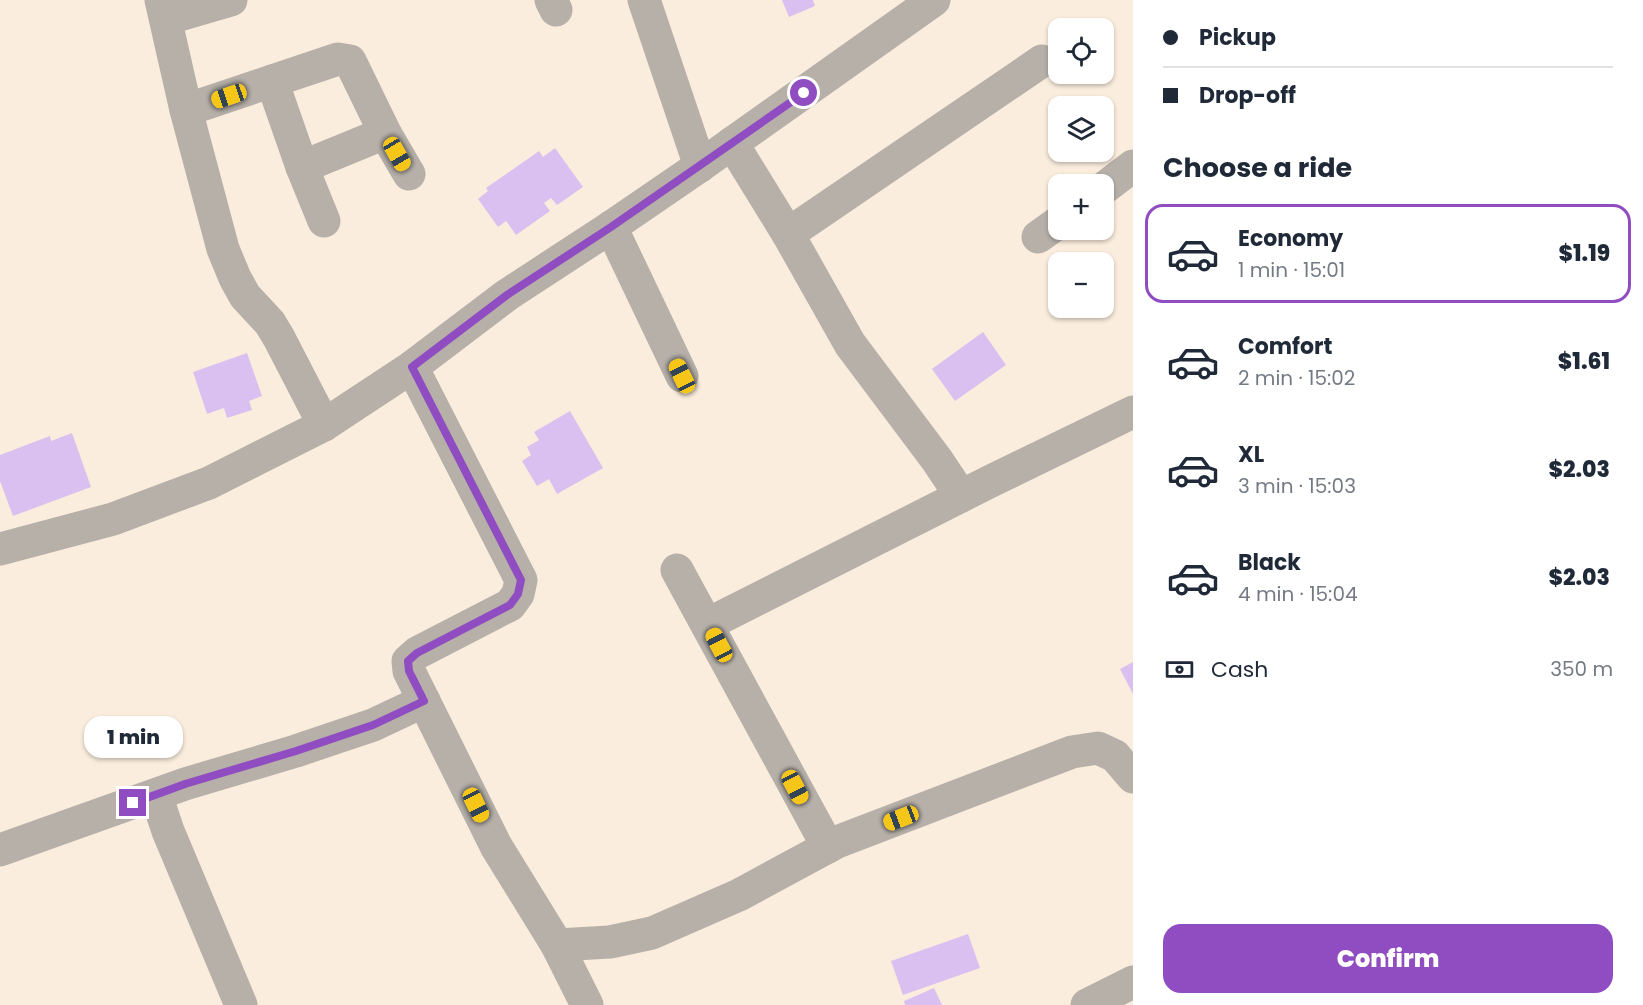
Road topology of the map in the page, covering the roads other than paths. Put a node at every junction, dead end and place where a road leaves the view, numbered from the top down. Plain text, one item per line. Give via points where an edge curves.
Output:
1 (231, 0) edge
2 (644, 0) edge
3 (934, 0) edge
4 (164, 9) edge
5 (1042, 62) dead end
6 (272, 81) junction
7 (186, 110) junction
8 (385, 134) junction
9 (732, 143) junction
10 (700, 166) junction
11 (1133, 166) edge
12 (302, 167) junction
13 (409, 174) dead end
14 (1114, 180) edge
15 (324, 221) dead end
16 (611, 227) junction
17 (788, 234) junction
18 (412, 367) junction
19 (682, 376) dead end
20 (1133, 412) edge
21 (324, 425) junction
22 (961, 496) junction
23 (0, 549) edge
24 (677, 570) dead end
25 (708, 624) junction
26 (424, 701) junction
27 (1133, 777) edge
28 (156, 795) junction
29 (828, 847) junction
30 (0, 850) edge
31 (557, 945) junction
32 (1133, 982) edge
33 (242, 1005) edge
34 (587, 1005) edge
35 (1087, 1005) edge

1 - 4 street
2 - 10 street
3 - 9 street
4 - 7 street
5 - 17 street
6 - 7 street
6 - 8 street via 338,59 350,61
6 - 12 street
7 - 21 street via 223,249 235,278 245,296 270,323
8 - 12 street
8 - 13 street
9 - 10 street
9 - 17 street
10 - 16 street
11 - 14 street
12 - 15 street
16 - 18 street via 507,295
16 - 19 street
17 - 22 street via 850,344
18 - 21 street
18 - 26 street via 521,580 510,605 408,661
20 - 22 street
21 - 23 street via 209,483 113,519
22 - 25 street
24 - 25 street
25 - 29 street
26 - 28 street via 373,725
26 - 31 street via 496,846
27 - 29 street via 1114,756 1098,748 1072,752
28 - 30 street
28 - 33 street
29 - 31 street via 739,895 652,933 610,942
31 - 34 street
32 - 35 street

